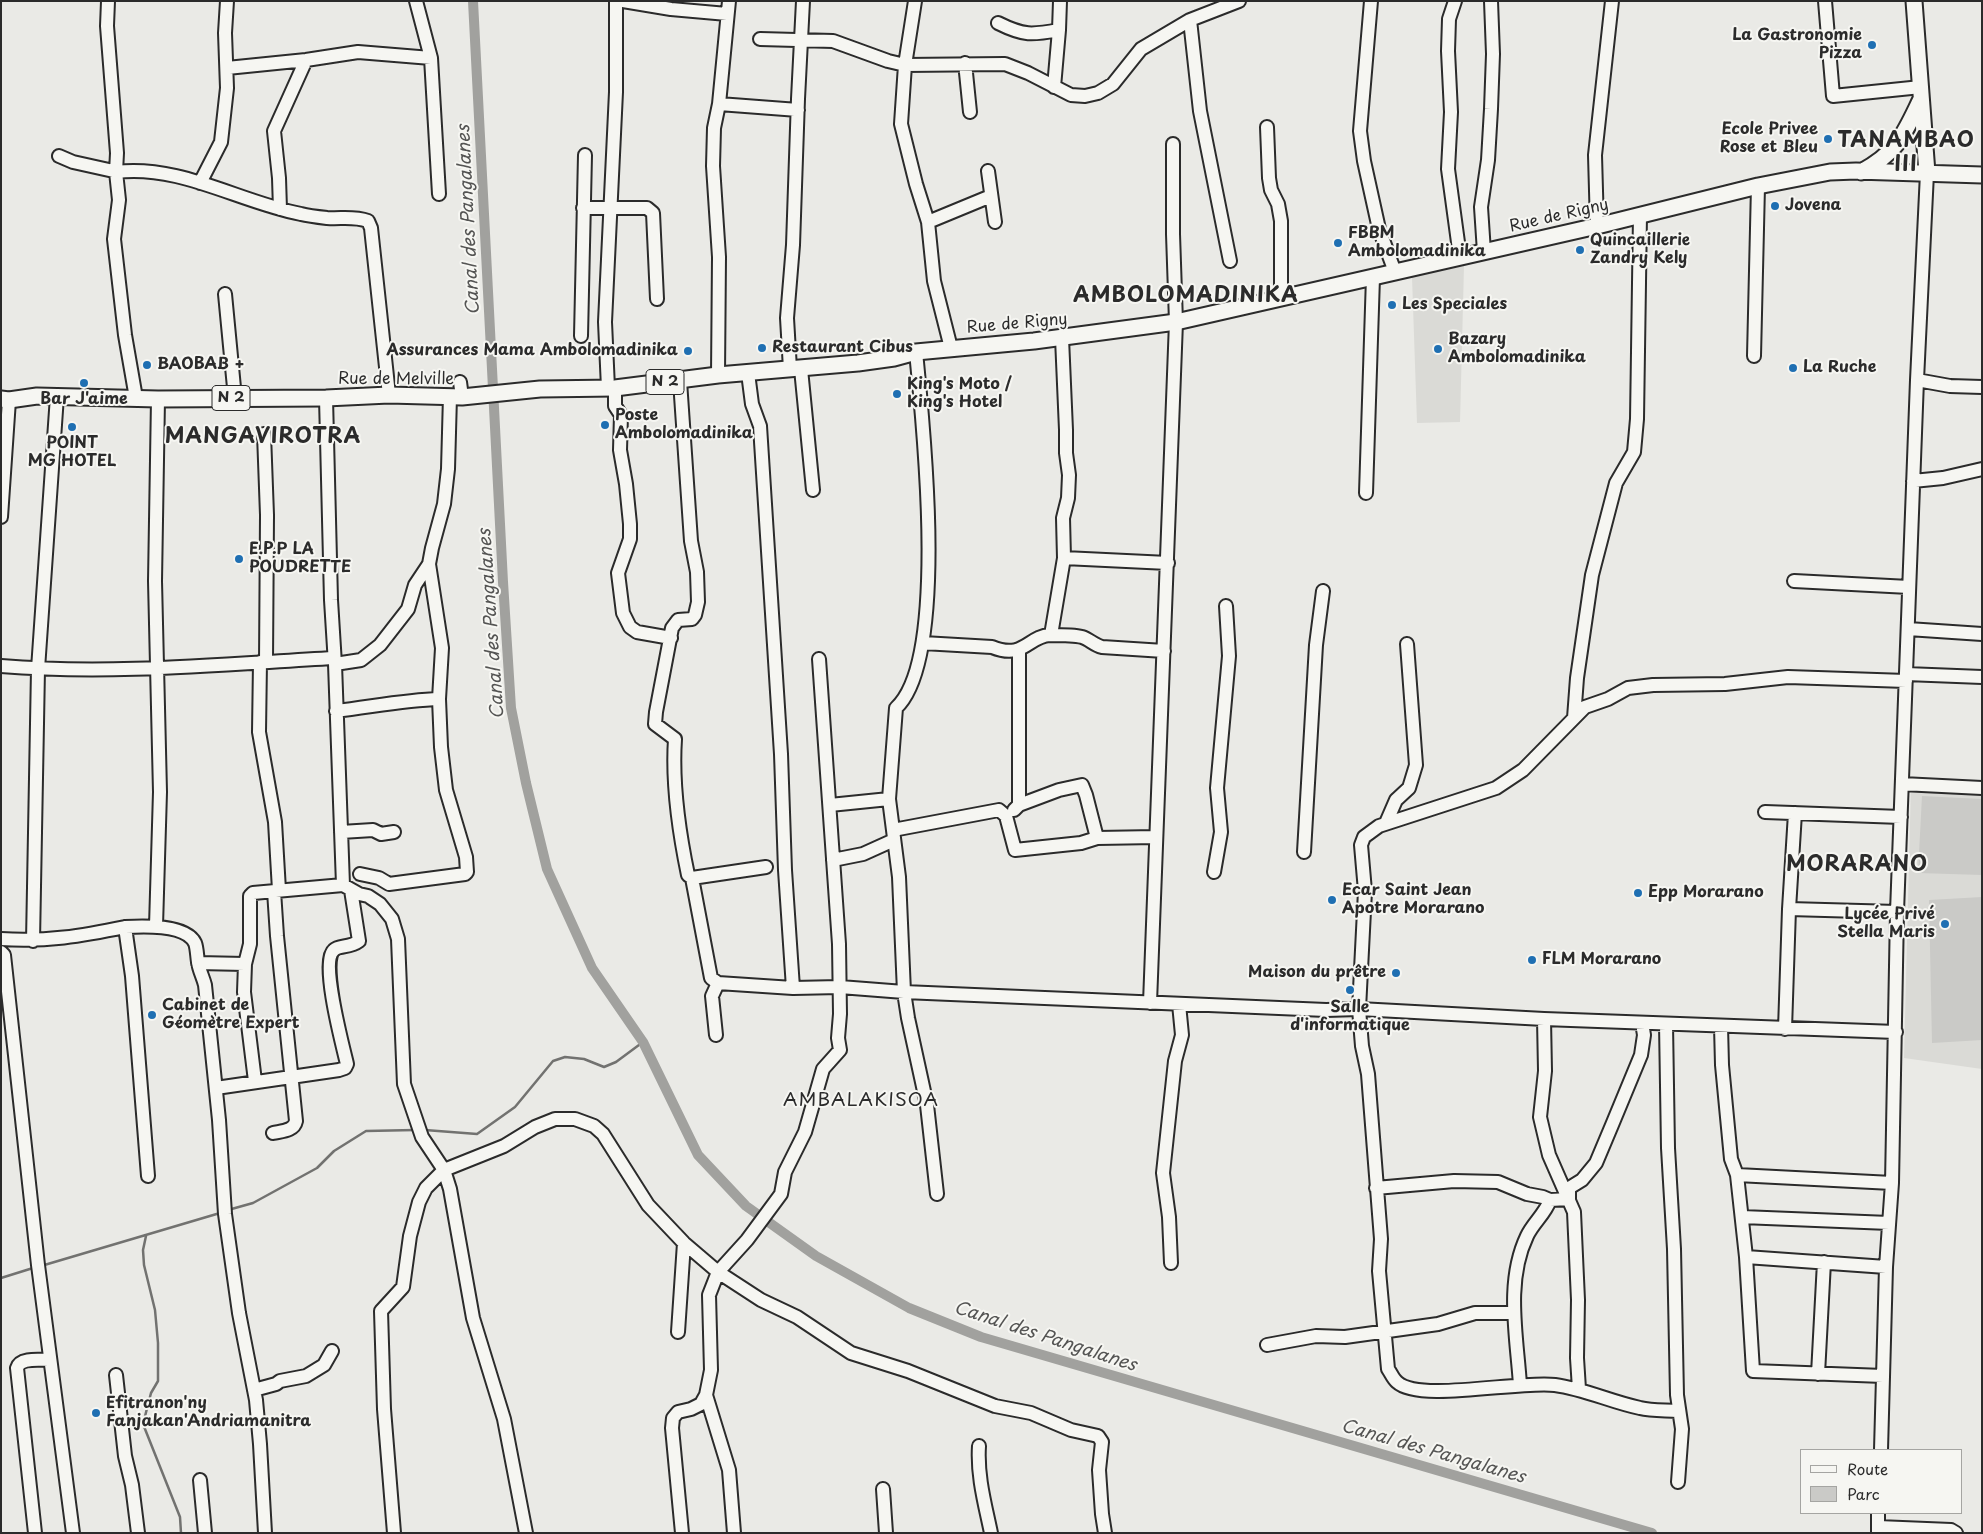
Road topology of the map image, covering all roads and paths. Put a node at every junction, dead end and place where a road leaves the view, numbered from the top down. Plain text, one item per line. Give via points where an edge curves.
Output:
1 (108, 1) edge
2 (228, 1) edge
3 (416, 1) edge
4 (616, 1) edge
5 (623, 1) edge
6 (803, 1) edge
7 (915, 1) edge
8 (1060, 1) edge
9 (1371, 1) edge
10 (1454, 1) edge
11 (1492, 1) edge
12 (1612, 1) edge
13 (1825, 1) edge
14 (1914, 1) edge
15 (1231, 2) edge
16 (728, 8) edge
17 (1190, 20) junction
18 (998, 23) dead end
19 (1060, 30) junction
20 (760, 39) dead end
21 (801, 41) junction
22 (431, 58) junction
23 (306, 60) junction
24 (965, 63) junction
25 (905, 65) junction
26 (228, 68) junction
27 (1054, 87) junction
28 (1921, 92) junction
29 (719, 104) junction
30 (798, 110) junction
31 (970, 112) dead end
32 (1267, 127) dead end
33 (1173, 144) dead end
34 (585, 155) dead end
35 (59, 156) dead end
36 (988, 171) dead end
37 (117, 172) junction
38 (1861, 172) junction
39 (1927, 173) junction
40 (1982, 175) edge
41 (200, 183) junction
42 (1758, 186) junction
43 (439, 194) dead end
44 (991, 196) junction
45 (583, 208) junction
46 (280, 209) junction
47 (610, 209) junction
48 (1640, 215) junction
49 (928, 222) junction
50 (995, 222) dead end
51 (1597, 226) junction
52 (1484, 252) junction
53 (1460, 257) junction
54 (1230, 261) dead end
55 (1394, 272) junction
56 (1373, 277) junction
57 (225, 294) dead end
58 (1281, 298) junction
59 (657, 299) dead end
60 (1176, 322) junction
61 (581, 336) dead end
62 (1062, 338) junction
63 (951, 348) junction
64 (916, 352) junction
65 (1754, 356) dead end
66 (796, 369) junction
67 (748, 372) junction
68 (718, 375) junction
69 (1917, 380) junction
70 (680, 381) junction
71 (1982, 387) edge
72 (611, 388) junction
73 (457, 391) junction
74 (389, 395) junction
75 (57, 396) junction
76 (136, 398) junction
77 (234, 398) junction
78 (326, 398) junction
79 (5, 399) edge
80 (158, 399) junction
81 (264, 434) dead end
82 (1982, 469) edge
83 (1913, 481) junction
84 (813, 490) dead end
85 (1366, 493) dead end
86 (1, 518) edge
87 (1064, 558) junction
88 (1168, 563) junction
89 (429, 564) junction
90 (1794, 582) dead end
91 (1909, 587) junction
92 (1323, 591) dead end
93 (1226, 606) dead end
94 (1908, 629) junction
95 (1982, 634) edge
96 (1051, 635) junction
97 (671, 638) junction
98 (923, 643) junction
99 (1407, 644) dead end
100 (1019, 650) junction
101 (1164, 651) junction
102 (819, 658) dead end
103 (335, 661) junction
104 (263, 662) junction
105 (1, 666) edge
106 (156, 668) junction
107 (38, 669) junction
108 (1982, 677) edge
109 (1906, 678) junction
110 (439, 699) junction
111 (336, 711) junction
112 (1574, 718) junction
113 (1902, 784) junction
114 (1982, 788) edge
115 (889, 799) junction
116 (830, 805) junction
117 (1020, 806) junction
118 (1765, 812) dead end
119 (1795, 813) junction
120 (1006, 816) junction
121 (1901, 818) junction
122 (1386, 823) junction
123 (341, 832) junction
124 (394, 832) dead end
125 (894, 835) junction
126 (1156, 837) junction
127 (1097, 838) junction
128 (1304, 852) dead end
129 (832, 860) junction
130 (766, 867) dead end
131 (1214, 872) dead end
132 (360, 874) dead end
133 (692, 878) junction
134 (389, 884) junction
135 (347, 887) junction
136 (277, 891) junction
137 (368, 896) junction
138 (1789, 909) junction
139 (1897, 912) junction
140 (156, 926) junction
141 (125, 927) junction
142 (1, 939) edge
143 (33, 941) junction
144 (1, 952) edge
145 (198, 963) junction
146 (245, 964) junction
147 (718, 983) junction
148 (840, 986) junction
149 (793, 988) junction
150 (904, 992) junction
151 (1150, 1003) junction
152 (1180, 1004) junction
153 (1359, 1009) junction
154 (1544, 1019) junction
155 (1642, 1023) junction
156 (1666, 1024) junction
157 (1721, 1026) junction
158 (1785, 1029) junction
159 (1896, 1032) junction
160 (716, 1035) dead end
161 (291, 1077) junction
162 (255, 1081) junction
163 (216, 1088) junction
164 (272, 1133) dead end
165 (444, 1170) junction
166 (1737, 1175) junction
167 (148, 1176) dead end
168 (1892, 1183) junction
169 (1376, 1188) junction
170 (937, 1194) dead end
171 (1568, 1199) junction
172 (1550, 1200) junction
173 (1742, 1218) junction
174 (1889, 1224) junction
175 (684, 1243) junction
176 (1746, 1257) junction
177 (1824, 1262) junction
178 (1171, 1263) dead end
179 (1886, 1267) junction
180 (718, 1272) junction
181 (1514, 1313) junction
182 (678, 1332) dead end
183 (1384, 1332) junction
184 (1267, 1345) dead end
185 (332, 1351) dead end
186 (50, 1360) junction
187 (1818, 1374) junction
188 (116, 1375) dead end
189 (1883, 1376) junction
190 (1520, 1385) junction
191 (254, 1390) junction
192 (1579, 1390) junction
193 (706, 1395) junction
194 (1678, 1411) junction
195 (979, 1446) dead end
196 (1880, 1449) edge
197 (200, 1480) dead end
198 (1678, 1482) dead end
199 (883, 1489) dead end
200 (1878, 1514) edge
201 (1878, 1530) edge
202 (35, 1533) edge
203 (73, 1533) edge
204 (138, 1533) edge
205 (205, 1533) edge
206 (265, 1533) edge
207 (394, 1533) edge
208 (526, 1533) edge
209 (682, 1533) edge
210 (734, 1533) edge
211 (886, 1533) edge
212 (991, 1533) edge
213 (1105, 1533) edge
214 (1956, 1533) edge

1 - 37 street
2 - 26 street via 225,33
3 - 22 street
4 - 47 street via 616,92
5 - 16 street via 671,9
6 - 21 street
7 - 25 street
8 - 19 street
9 - 55 street via 1360,130 1380,229
10 - 53 street via 1449,19 1451,112 1448,169
11 - 52 street via 1491,109 1481,208
12 - 51 street via 1595,155
13 - 28 street via 1833,96
14 - 28 main road
15 - 17 street
16 - 29 street
17 - 27 street via 1141,49 1114,84 1098,93 1071,95
17 - 54 street via 1200,111
18 - 19 street via 1024,34
19 - 27 street
20 - 21 street
21 - 25 street via 833,41
21 - 30 street
22 - 23 street via 358,52
22 - 43 street
23 - 26 street
23 - 46 street via 274,131
24 - 25 street
24 - 27 street via 1005,64
24 - 31 street
25 - 49 street via 901,124
26 - 41 street via 221,142
28 - 38 main road via 1910,124 1895,147
28 - 39 main road
29 - 30 street
29 - 68 street via 714,128 713,166 719,257
30 - 66 street via 787,318
32 - 58 street via 1269,178 1281,220
33 - 60 street
34 - 45 street
35 - 37 street
36 - 44 street
37 - 41 street via 137,170
37 - 76 street via 114,239 117,275
38 - 39 main road, Rue de Rigny / N 2
38 - 42 main road, Rue de Rigny / N 2 via 1830,172
39 - 40 main road, Rue de Rigny / N 2
39 - 69 street
41 - 46 street
42 - 48 main road, Rue de Rigny / N 2
42 - 65 street
44 - 49 street
44 - 50 street
45 - 47 street
45 - 61 street
46 - 74 street via 368,221
47 - 59 street via 647,208 653,213
47 - 72 street via 605,322
48 - 51 main road, Rue de Rigny / N 2
48 - 112 street via 1634,452 1616,482 1592,575
49 - 63 street via 934,281
51 - 52 main road, Rue de Rigny / N 2
52 - 53 main road, Rue de Rigny / N 2
53 - 55 main road, Rue de Rigny / N 2
55 - 56 main road, Rue de Rigny / N 2
56 - 58 main road, Rue de Rigny / N 2
56 - 85 street
57 - 77 street
58 - 60 main road, Rue de Rigny / N 2
60 - 62 main road, Rue de Rigny / N 2
60 - 88 street
62 - 63 main road, Rue de Rigny / N 2
62 - 87 street via 1069,475 1063,518
63 - 64 main road, Rue de Rigny / N 2
64 - 66 main road, Rue de Rigny / N 2 via 894,358
64 - 98 street via 928,500 928,589
66 - 67 main road, Rue de Melville / N 2
66 - 84 street
67 - 68 main road, Rue de Melville / N 2
67 - 149 street via 752,404 760,426
68 - 70 main road, Rue de Melville / N 2
69 - 71 street
69 - 83 street
70 - 72 main road, Rue de Melville / N 2
70 - 97 street via 698,602 692,619 683,618 674,623
72 - 73 main road, Rue de Melville / N 2
72 - 97 street via 615,406 621,415 620,450 630,524 630,539 618,573 623,613 630,627 637,632
73 - 74 main road, Rue de Melville / N 2
73 - 89 street via 444,504
74 - 78 main road, Rue de Melville / N 2
75 - 76 main road, Rue de Melville / N 2
75 - 79 main road, Rue de Melville / N 2
75 - 107 street
76 - 80 main road, Rue de Melville / N 2
77 - 78 main road, Rue de Melville / N 2
77 - 80 main road, Rue de Melville / N 2
78 - 103 street
79 - 86 street
80 - 106 street
81 - 104 street via 267,515
82 - 83 street
83 - 91 street
87 - 88 street
87 - 96 street
88 - 101 street
89 - 103 street via 415,585 408,609 380,645 361,660
89 - 110 street via 442,648
90 - 91 street
91 - 94 street
92 - 128 street via 1316,645
93 - 131 street via 1229,656 1216,788 1221,832
94 - 95 street
94 - 109 street
96 - 100 street
96 - 101 street via 1083,638 1102,647
97 - 133 street via 655,724 674,739 680,837 688,875
98 - 100 street
98 - 115 street via 906,699 896,708
99 - 122 street via 1416,765 1409,788 1396,800
100 - 117 street
101 - 126 street
102 - 116 street
103 - 104 street
103 - 111 street
104 - 106 street
104 - 136 street via 259,732 275,822
105 - 107 street
106 - 107 street
106 - 140 street via 160,792
107 - 143 street
108 - 109 street
109 - 112 street via 1788,678 1628,688 1608,700 1585,707
109 - 113 street
110 - 111 street
110 - 134 street via 446,790 468,872
111 - 123 street
112 - 122 street via 1523,770 1496,788
113 - 114 street
113 - 121 street
115 - 116 street
115 - 125 street
116 - 129 street
117 - 120 street
117 - 127 street via 1059,790 1082,785
118 - 119 street
119 - 121 street
119 - 138 street
120 - 125 street via 999,810
120 - 127 street via 1015,850
121 - 139 street
122 - 153 street via 1364,837 1361,844 1365,891
123 - 124 street
123 - 135 street
125 - 129 street via 862,854
125 - 150 street
126 - 127 street
126 - 151 street
129 - 148 street
130 - 133 street
132 - 134 street
133 - 147 street via 711,978
134 - 137 street
135 - 136 street
135 - 137 street
135 - 161 street via 359,941 334,950 330,960 332,995 347,1064 339,1070
136 - 146 street via 250,896 250,944
136 - 161 street via 277,936
137 - 165 street via 380,904 392,919 398,938 404,1084 420,1132
138 - 139 street
138 - 158 street
139 - 159 street
140 - 141 street
140 - 145 street via 192,938
141 - 143 street via 83,936
141 - 167 street
142 - 143 street
144 - 186 street via 4,955
145 - 146 street
145 - 163 street via 205,985
146 - 162 street via 244,992
147 - 149 street
147 - 160 street via 712,996
148 - 149 street
148 - 150 street
148 - 180 street via 840,1050 823,1069 805,1132 785,1172 781,1194
150 - 151 street
150 - 170 street via 927,1104
151 - 152 street
152 - 153 street
152 - 178 street via 1182,1035 1175,1061 1163,1173
153 - 154 street
153 - 169 street via 1368,1074
154 - 155 street
154 - 171 street via 1545,1072 1540,1117 1549,1155
155 - 156 street
155 - 171 street via 1641,1055 1612,1125 1596,1162 1582,1180 1569,1188
156 - 157 street
156 - 194 street
157 - 158 street
157 - 166 street via 1731,1159
158 - 159 street
159 - 168 street
161 - 162 street
161 - 164 street via 296,1124 290,1129
162 - 163 street
163 - 191 street via 225,1214
165 - 175 street via 504,1146 555,1118 575,1119 594,1126 603,1134 648,1205
165 - 207 street via 426,1188 419,1202 410,1236 403,1287 381,1311 384,1409
165 - 208 street via 473,1318 504,1418
166 - 168 street
166 - 173 street
168 - 174 street
169 - 172 street via 1454,1181 1498,1182
169 - 183 street
171 - 172 street
171 - 192 street via 1574,1212
172 - 181 street via 1527,1234 1518,1261
173 - 174 street
173 - 176 street
174 - 179 street
175 - 180 street
175 - 182 street
176 - 177 street
176 - 187 street via 1753,1371
177 - 179 street
177 - 187 street
179 - 189 street
180 - 193 street via 709,1295 711,1370
180 - 213 street via 761,1300 797,1317 851,1353 908,1371 995,1406 1031,1413 1071,1430 1098,1436 1102,1442 1100,1470
181 - 183 street via 1475,1313 1438,1324
181 - 190 street
183 - 184 street via 1345,1337 1316,1336
183 - 190 street via 1388,1369 1397,1383 1413,1390 1450,1391
185 - 191 street via 324,1365 306,1376
186 - 202 street via 22,1361 17,1368
186 - 203 street
187 - 189 street
188 - 204 street
189 - 196 street
190 - 192 street via 1554,1385
191 - 206 street
192 - 194 street via 1642,1408
193 - 209 street via 701,1404 678,1412 673,1418
193 - 210 street via 729,1470
194 - 198 street via 1682,1429
195 - 212 street via 978,1466
197 - 205 street
199 - 211 street
200 - 201 street
201 - 214 street via 1951,1530

